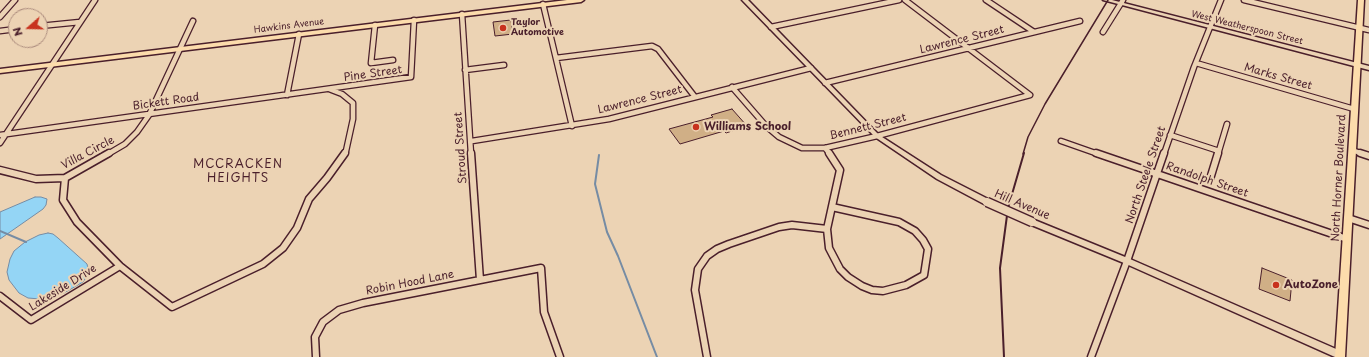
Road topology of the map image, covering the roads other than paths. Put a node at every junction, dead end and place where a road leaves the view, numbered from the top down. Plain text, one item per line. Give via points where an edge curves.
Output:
1 (15, 0) edge
2 (95, 0) edge
3 (581, 0) edge
4 (745, 0) edge
5 (899, 0) edge
6 (905, 0) edge
7 (986, 0) edge
8 (1106, 0) edge
9 (1221, 0) edge
10 (1244, 0) edge
11 (1361, 0) edge
12 (1121, 2) edge
13 (543, 4) junction
14 (462, 14) junction
15 (0, 17) edge
16 (414, 20) junction
17 (193, 21) dead end
18 (1080, 21) dead end
19 (80, 22) junction
20 (48, 25) edge
21 (375, 25) junction
22 (771, 27) junction
23 (1211, 28) junction
24 (1359, 28) junction
25 (1369, 30) edge
26 (1034, 32) junction
27 (1103, 32) dead end
28 (299, 34) junction
29 (970, 48) junction
30 (180, 49) junction
31 (556, 58) junction
32 (393, 60) dead end
33 (1196, 63) junction
34 (51, 65) junction
35 (1357, 65) junction
36 (504, 66) dead end
37 (811, 68) junction
38 (1369, 68) edge
39 (465, 70) junction
40 (0, 71) edge
41 (825, 82) junction
42 (732, 87) junction
43 (328, 89) junction
44 (287, 95) junction
45 (695, 97) junction
46 (1354, 109) junction
47 (149, 115) junction
48 (1227, 124) dead end
49 (572, 126) junction
50 (7, 134) junction
51 (0, 135) edge
52 (1170, 135) junction
53 (877, 136) junction
54 (472, 141) junction
55 (1061, 141) dead end
56 (0, 143) edge
57 (825, 148) junction
58 (1352, 150) junction
59 (1219, 151) junction
60 (1369, 156) edge
61 (0, 170) edge
62 (1158, 174) junction
63 (65, 178) junction
64 (1210, 179) dead end
65 (832, 207) junction
66 (1348, 218) junction
67 (1369, 225) edge
68 (827, 229) junction
69 (1347, 238) junction
70 (1127, 261) junction
71 (120, 266) junction
72 (480, 280) junction
73 (0, 296) edge
74 (1341, 356) edge
75 (316, 357) edge
76 (560, 357) edge
77 (707, 357) edge
78 (1091, 357) edge

1 - 15 street
2 - 19 street
3 - 13 main road, Hawkins Avenue
4 - 22 street, Hill Avenue
5 - 22 street
6 - 29 street
7 - 26 street
8 - 12 street, West Weatherspoon Street
9 - 23 street, North Steele Street
10 - 24 street
11 - 24 main road, North Horner Boulevard
12 - 23 street, West Weatherspoon Street
12 - 27 street
13 - 14 main road, Hawkins Avenue
13 - 31 street
14 - 16 main road, Hawkins Avenue
14 - 39 street, Stroud Street
16 - 21 main road, Hawkins Avenue
16 - 43 street, Pine Street via 411,77
17 - 30 street, Villa Circle
18 - 26 street, Lawrence Street
19 - 20 street
19 - 34 street
21 - 28 main road, Hawkins Avenue
21 - 32 street via 371,63
22 - 37 street, Hill Avenue
23 - 33 street, North Steele Street
23 - 35 street, West Weatherspoon Street
24 - 25 street
24 - 35 main road, North Horner Boulevard
26 - 29 street, Lawrence Street
28 - 30 main road, Hawkins Avenue
28 - 44 street
29 - 41 street, Lawrence Street
29 - 53 street, Bennett Street via 1030,95
30 - 34 main road, Hawkins Avenue
30 - 47 street, Villa Circle
31 - 45 street via 653,46
31 - 49 street
33 - 46 street, Marks Street
33 - 52 street, North Steele Street
34 - 40 main road, Hawkins Avenue
34 - 50 street
35 - 38 street, West Weatherspoon Street
35 - 46 main road, North Horner Boulevard
36 - 39 street
37 - 41 street, Hill Avenue
37 - 42 street, Lawrence Street
39 - 54 street, Stroud Street
41 - 53 street, Hill Avenue
42 - 45 street, Lawrence Street
42 - 57 street, Bennett Street via 766,126 780,137 802,148
43 - 44 street, Bickett Road
43 - 71 street via 342,94 353,103 353,119 346,151 309,199 297,228 283,248 263,264 172,307
44 - 47 street, Bickett Road
45 - 49 street, Lawrence Street via 609,120
46 - 58 main road, North Horner Boulevard
47 - 50 street, Bickett Road
47 - 63 street, Villa Circle via 125,144
48 - 59 street
49 - 54 street, Lawrence Street
50 - 51 street
50 - 56 street
52 - 59 street
52 - 62 street, North Steele Street
53 - 57 street, Bennett Street
53 - 70 street, Hill Avenue, bridge via 939,177 987,202
54 - 72 street, Stroud Street
55 - 62 street, Randolph Street
57 - 65 street via 840,170
58 - 60 street
58 - 66 main road, North Horner Boulevard
59 - 64 street
61 - 63 street, Villa Circle via 36,179
62 - 69 street, Randolph Street
62 - 70 street, North Steele Street
63 - 71 street via 63,200 66,206 77,222
65 - 68 street
65 - 68 street via 899,222 915,232 928,249 924,275 906,285 889,290 872,290 862,286 848,277 834,260
66 - 67 street
66 - 69 main road, North Horner Boulevard
68 - 77 street via 792,225 729,244 707,256 698,269 694,290
69 - 74 main road, North Horner Boulevard
70 - 74 street, Hill Avenue
70 - 78 street, North Steele Street
71 - 73 street, Lakeside Drive via 31,320
72 - 75 street, Robin Hood Lane via 339,310 323,322 315,337
72 - 76 street, Robin Hood Lane via 541,268 540,284 544,312

